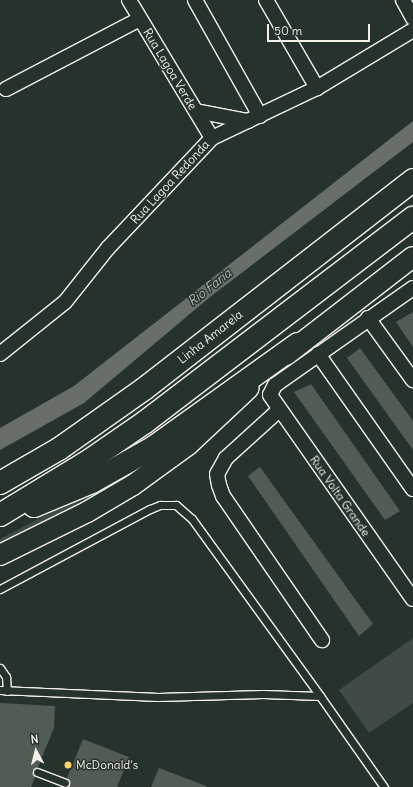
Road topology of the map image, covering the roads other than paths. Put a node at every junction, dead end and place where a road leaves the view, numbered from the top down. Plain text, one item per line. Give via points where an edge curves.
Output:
1 (129, 0) edge
2 (195, 0) edge
3 (266, 0) edge
4 (403, 0) edge
5 (413, 18) edge
6 (140, 19) junction
7 (413, 30) edge
8 (317, 88) junction
9 (6, 89) dead end
10 (196, 112) junction
11 (254, 119) junction
12 (212, 138) junction
13 (413, 180) edge
14 (413, 218) edge
15 (413, 257) edge
16 (413, 288) edge
17 (368, 318) junction
18 (298, 344) junction
19 (0, 354) edge
20 (318, 354) junction
21 (413, 380) edge
22 (279, 410) junction
23 (0, 483) edge
24 (413, 489) edge
25 (0, 515) edge
26 (0, 556) edge
27 (409, 583) edge
28 (0, 589) edge
29 (413, 599) edge
30 (322, 640) dead end
31 (0, 668) edge
32 (3, 690) edge
33 (320, 696) junction
34 (37, 772) dead end
35 (65, 782) dead end
36 (384, 787) edge

1 - 6 street, Rua Lagoa Verde
2 - 11 street
3 - 8 street
4 - 5 street
6 - 9 street
6 - 10 street, Rua Lagoa Verde
7 - 8 street, Rua Lagoa Redonda
8 - 11 street, Rua Lagoa Redonda
10 - 11 street
10 - 12 street, Rua Lagoa Verde
11 - 12 street, Rua Lagoa Redonda
12 - 19 street, Rua Lagoa Redonda via 108,248 65,302
13 - 23 highway, Linha Amarela via 144,389 59,449
14 - 25 highway via 145,422 84,464
15 - 18 main road
16 - 17 street
17 - 20 street
17 - 21 street
18 - 25 highway via 154,447 62,496
18 - 26 main road via 188,445 160,466 88,512
20 - 22 street, Rua Volta Grande via 275,385 270,392
20 - 24 street
22 - 27 street, Rua Volta Grande
22 - 30 street via 226,458 218,474 219,485 223,496
27 - 29 street, Rua Volta Grande
28 - 33 lane via 150,509 160,505 176,505 192,519
31 - 32 lane via 6,677
32 - 33 lane via 158,697 263,694
33 - 36 lane
34 - 35 lane

